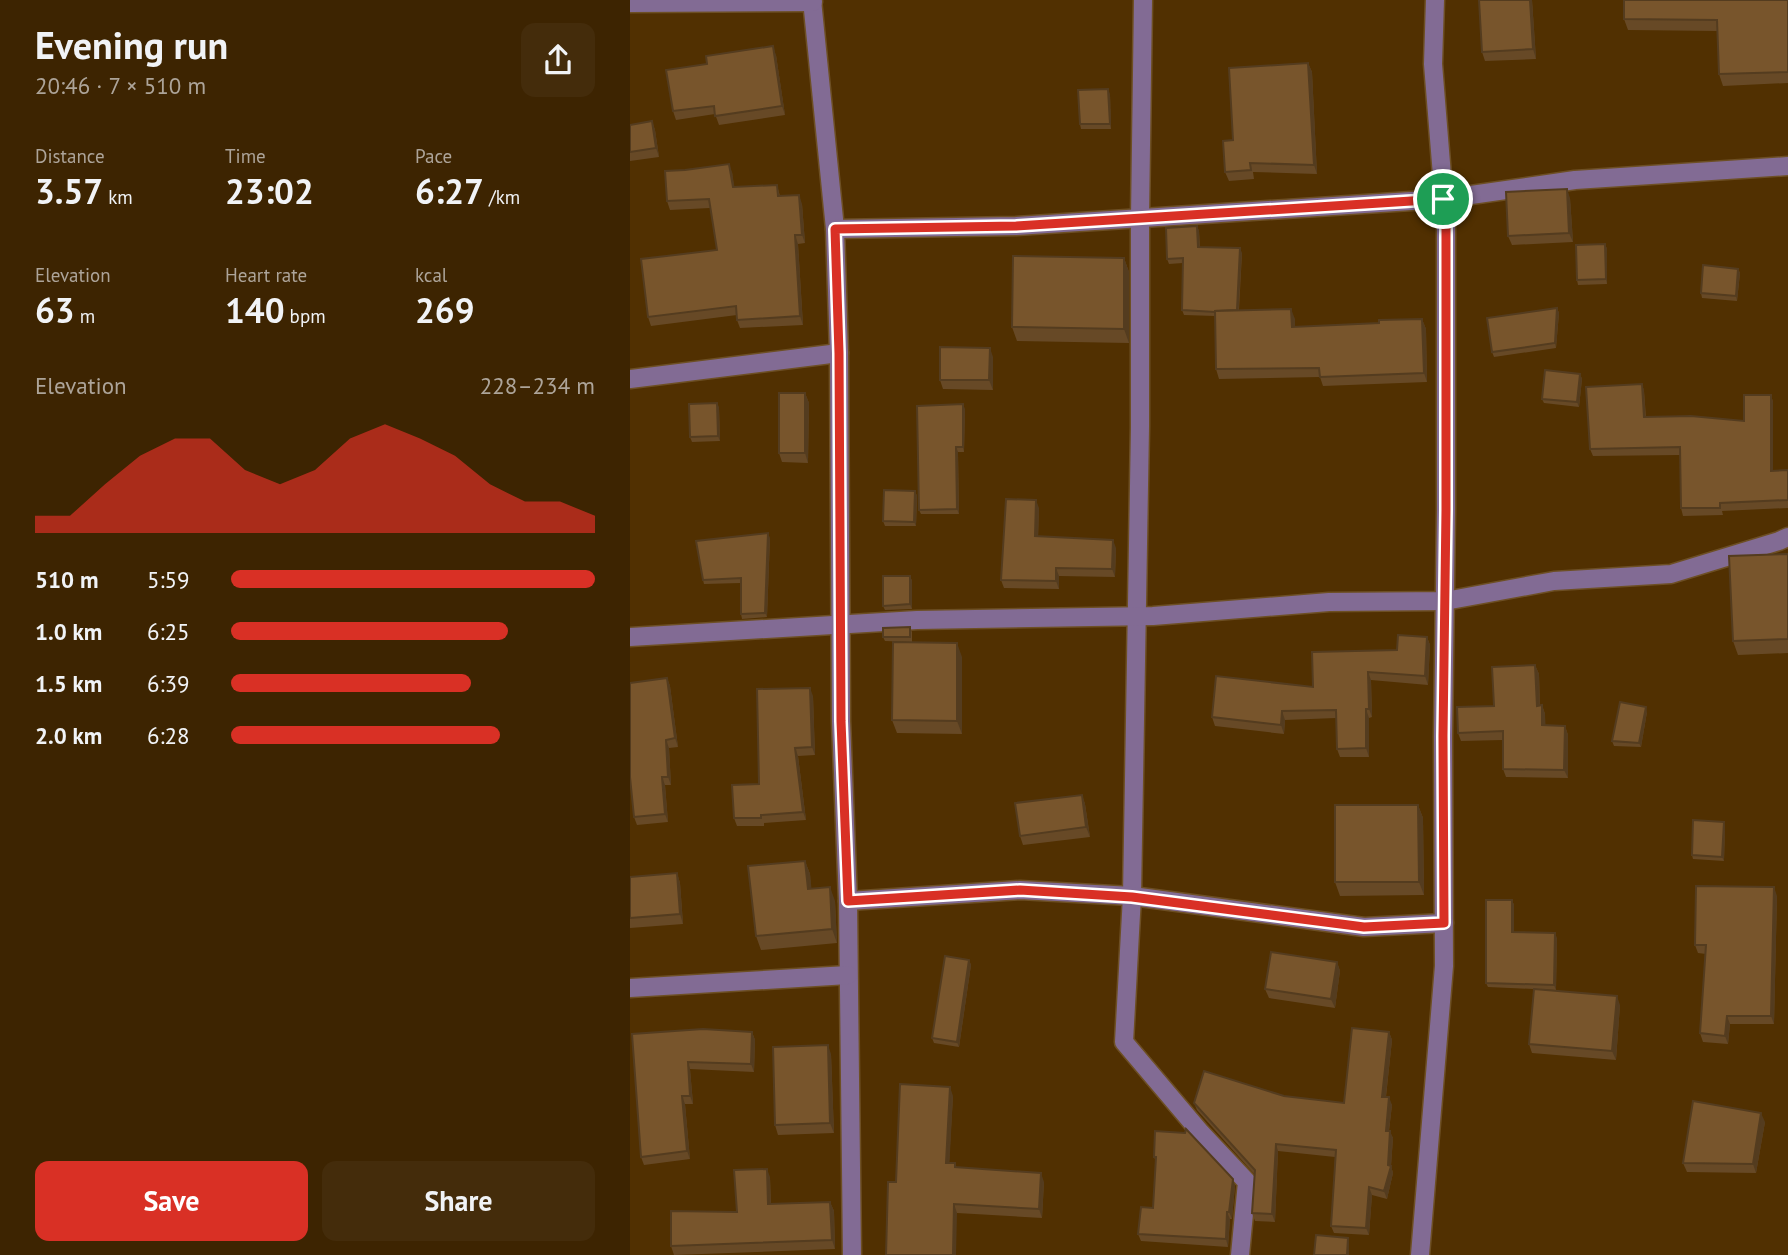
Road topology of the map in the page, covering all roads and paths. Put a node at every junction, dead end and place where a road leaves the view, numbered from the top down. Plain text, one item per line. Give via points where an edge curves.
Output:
1 (1143, 0) edge
2 (1436, 0) edge
3 (812, 1) edge
4 (630, 3) edge
5 (1788, 166) edge
6 (1443, 199) junction
7 (1140, 218) junction
8 (835, 229) junction
9 (839, 353) junction
10 (630, 379) edge
11 (1788, 537) edge
12 (1445, 601) junction
13 (1137, 616) junction
14 (840, 624) junction
15 (630, 637) edge
16 (1132, 897) junction
17 (848, 901) junction
18 (1444, 923) junction
19 (848, 975) junction
20 (630, 988) edge
21 (852, 1255) edge
22 (1240, 1255) edge
23 (1420, 1255) edge

1 - 7 street
2 - 6 street via 1433,64
3 - 4 street
3 - 8 street
5 - 6 street via 1575,180
6 - 7 street
6 - 12 street
7 - 8 street via 1016,226
7 - 13 street
8 - 9 street
9 - 10 street
9 - 14 street
11 - 12 street via 1671,574 1554,581
12 - 13 street via 1329,602
12 - 18 street
13 - 14 street
13 - 16 street
14 - 15 street
14 - 17 street
16 - 17 street via 1020,890
16 - 18 street via 1364,927
16 - 22 street via 1124,1042 1247,1182
17 - 19 street
18 - 23 street
19 - 20 street
19 - 21 street

